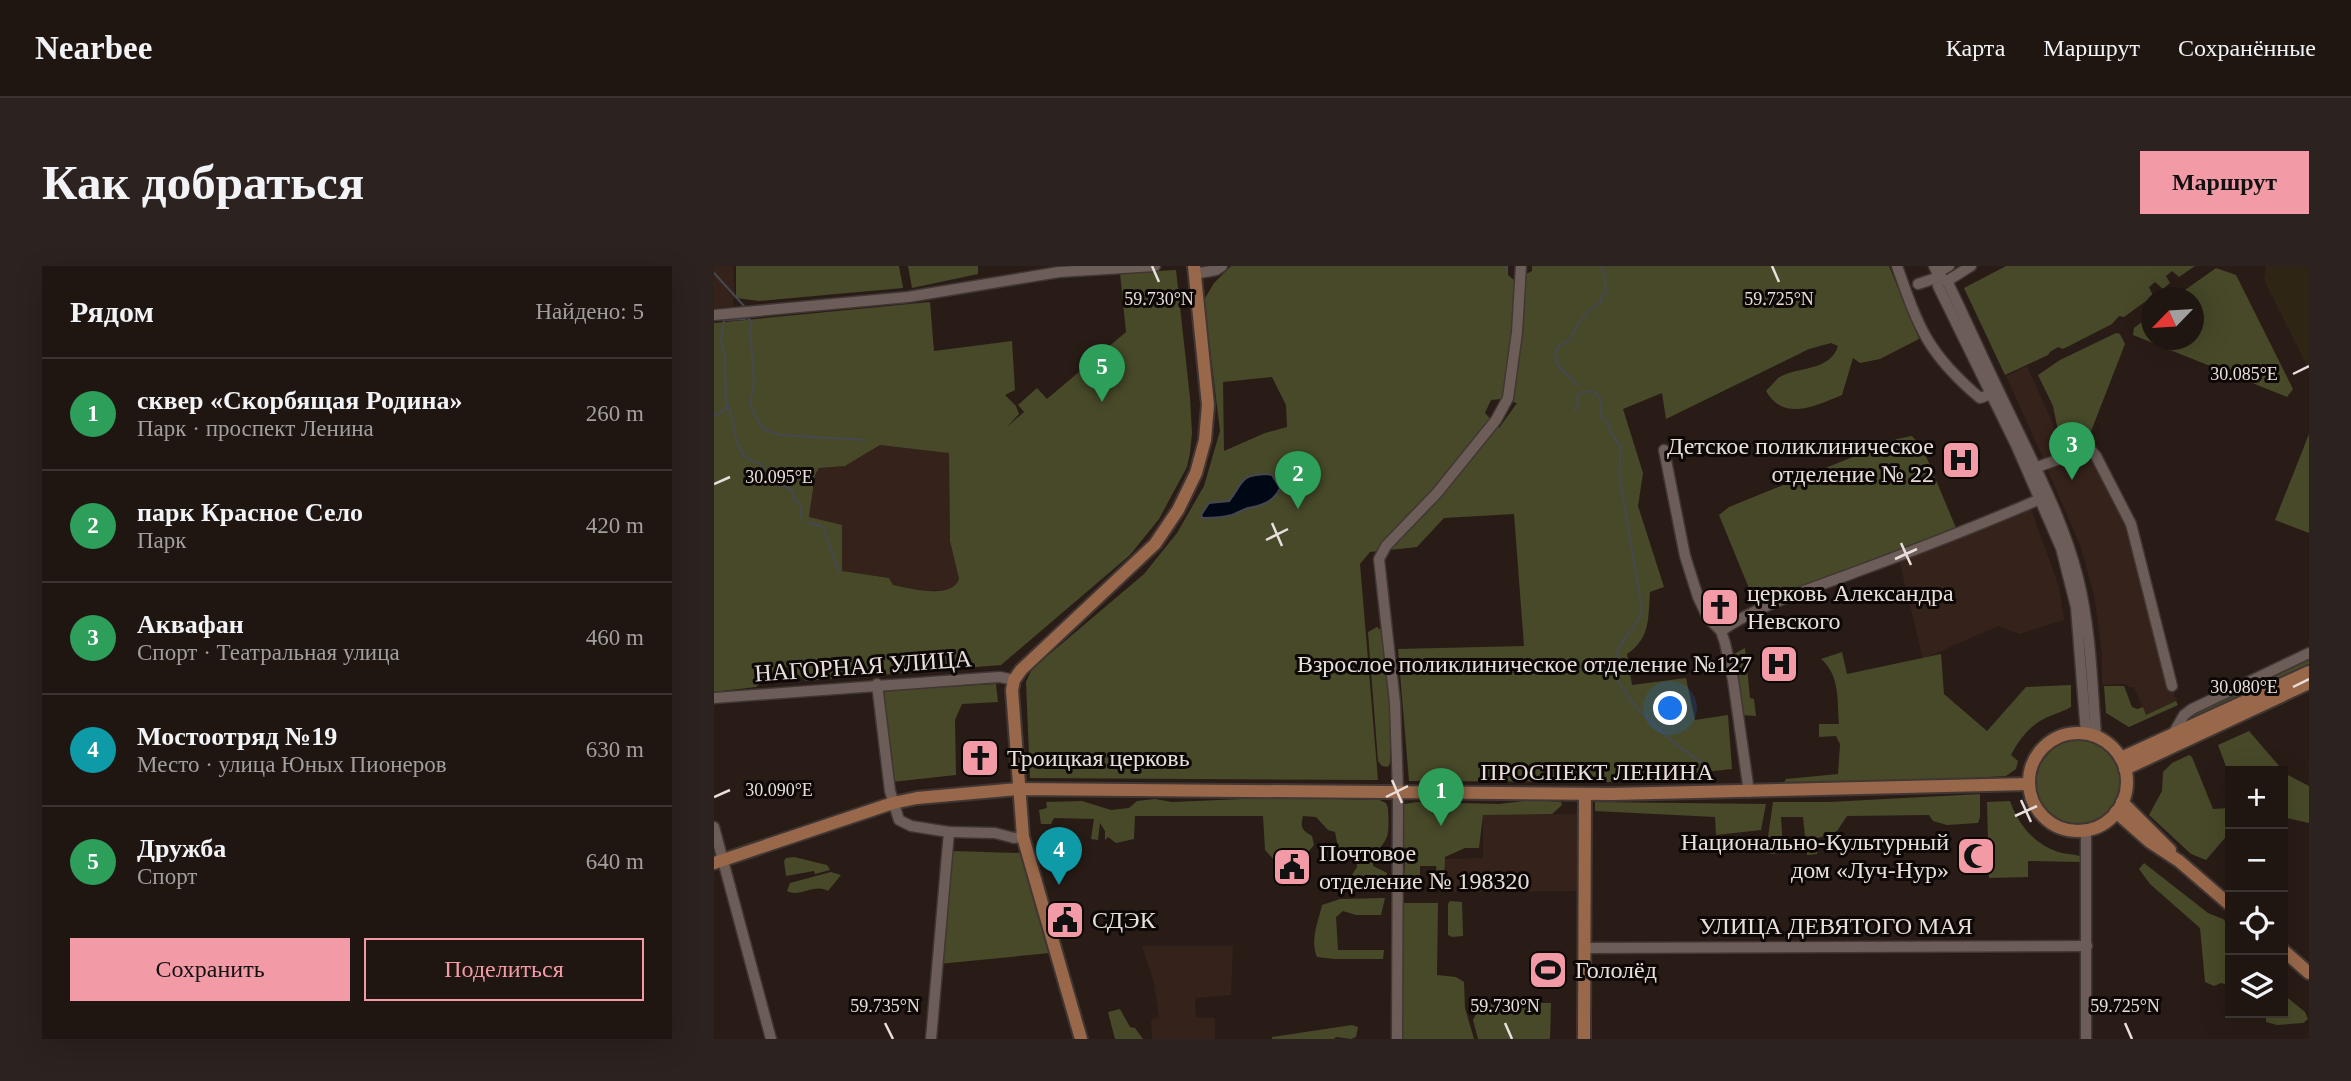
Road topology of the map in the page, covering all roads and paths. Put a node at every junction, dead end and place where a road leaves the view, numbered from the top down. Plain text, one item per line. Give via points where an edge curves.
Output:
1 (1155, 266) edge
2 (1222, 266) edge
3 (1521, 266) edge
4 (1897, 266) edge
5 (1934, 266) edge
6 (1949, 266) edge
7 (1971, 266) edge
8 (1194, 270) edge
9 (1943, 279) junction
10 (1918, 284) dead end
11 (714, 315) edge
12 (1995, 392) junction
13 (1664, 450) dead end
14 (2032, 469) junction
15 (2044, 498) junction
16 (1721, 631) junction
17 (2309, 653) edge
18 (2309, 672) edge
19 (1014, 680) junction
20 (2309, 683) edge
21 (877, 684) junction
22 (2172, 686) dead end
23 (714, 698) edge
24 (2174, 734) junction
25 (2091, 735) junction
26 (2123, 764) junction
27 (2029, 784) junction
28 (1017, 789) junction
29 (1398, 792) junction
30 (1749, 792) junction
31 (1585, 794) junction
32 (893, 803) junction
33 (2119, 807) junction
34 (714, 827) edge
35 (2086, 830) junction
36 (948, 832) junction
37 (1023, 837) junction
38 (718, 861) edge
39 (2225, 901) edge
40 (2087, 946) junction
41 (1585, 948) junction
42 (2288, 954) edge
43 (2309, 972) edge
44 (771, 1039) edge
45 (931, 1039) edge
46 (1081, 1039) edge
47 (1397, 1039) edge
48 (1584, 1039) edge
49 (2086, 1039) edge

1 - 11 street via 1059,272 908,297
2 - 8 street
3 - 29 street via 1508,398 1471,451 1379,559 1395,703
4 - 12 street via 1915,317 1939,359 1980,398
5 - 9 street
6 - 9 street via 1942,270
7 - 9 street
8 - 19 main road via 1208,405 1196,473 1155,544
9 - 10 street
9 - 12 street via 1938,286
12 - 14 street
13 - 16 street via 1685,556 1708,618
14 - 15 street
14 - 22 street via 2089,448 2096,456 2131,524
15 - 16 street via 1777,602
15 - 25 street via 2077,576 2085,611
16 - 30 street
17 - 24 street via 2192,709
18 - 24 main road
19 - 21 street, НАГОРНАЯ УЛИЦА
19 - 28 main road
20 - 26 main road
21 - 23 street, НАГОРНАЯ УЛИЦА
21 - 32 street
24 - 26 main road
25 - 26 main road via 2109,744
25 - 27 main road via 2060,736 2045,745 2034,758
26 - 33 main road via 2127,780
27 - 30 main road, ПРОСПЕКТ ЛЕНИНА
27 - 35 main road via 2035,806 2044,817 2068,830
28 - 29 main road, ПРОСПЕКТ ЛЕНИНА
28 - 32 main road, ПРОСПЕКТ ЛЕНИНА
28 - 37 main road
29 - 31 main road, ПРОСПЕКТ ЛЕНИНА
29 - 47 street
30 - 31 main road, ПРОСПЕКТ ЛЕНИНА
31 - 41 main road
32 - 36 street via 899,820
32 - 38 main road, ПРОСПЕКТ ЛЕНИНА
33 - 35 main road via 2102,824
33 - 39 main road via 2150,842 2179,860
34 - 38 street
35 - 40 street
36 - 37 street
36 - 45 street
37 - 46 main road
38 - 44 street
40 - 41 street, УЛИЦА ДЕВЯТОГО МАЯ
40 - 49 street
41 - 48 main road
42 - 43 main road

